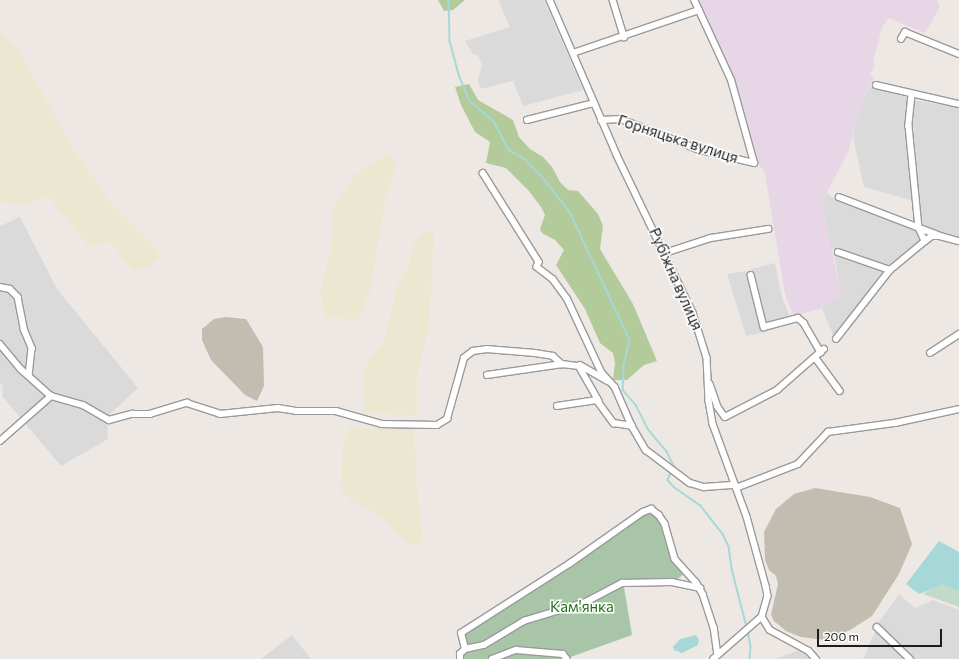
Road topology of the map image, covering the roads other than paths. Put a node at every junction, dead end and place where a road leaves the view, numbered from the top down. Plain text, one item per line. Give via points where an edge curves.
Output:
1 (550, 0) edge
2 (613, 0) edge
3 (694, 0) edge
4 (699, 10) junction
5 (624, 37) junction
6 (901, 38) dead end
7 (573, 53) junction
8 (959, 54) edge
9 (876, 85) dead end
10 (912, 95) junction
11 (594, 103) junction
12 (959, 104) edge
13 (527, 120) dead end
14 (601, 120) junction
15 (483, 173) dead end
16 (839, 197) dead end
17 (919, 228) junction
18 (768, 229) dead end
19 (940, 236) junction
20 (925, 241) junction
21 (959, 241) edge
22 (838, 252) dead end
23 (665, 254) junction
24 (890, 270) junction
25 (751, 275) dead end
26 (0, 287) edge
27 (958, 336) edge
28 (836, 339) dead end
29 (0, 344) edge
30 (930, 353) dead end
31 (815, 357) junction
32 (562, 364) junction
33 (573, 366) junction
34 (29, 375) junction
35 (487, 375) dead end
36 (708, 377) junction
37 (610, 382) junction
38 (840, 391) dead end
39 (51, 396) junction
40 (600, 402) junction
41 (557, 406) dead end
42 (959, 409) edge
43 (632, 426) junction
44 (0, 441) edge
45 (736, 486) junction
46 (700, 588) junction
47 (762, 617) junction
48 (877, 626) dead end
49 (465, 649) junction
50 (716, 657) edge
51 (460, 659) edge
52 (492, 659) edge
53 (567, 659) edge
54 (816, 659) edge
55 (910, 659) edge

1 - 7 street, Рубіжна вулиця
2 - 5 street
3 - 4 street
4 - 5 street
4 - 14 street, Горняцька вулиця via 731,80 754,162 697,149 621,119
5 - 7 street
6 - 8 street via 904,32
7 - 11 street, Рубіжна вулиця
9 - 10 street
10 - 12 street
10 - 17 street via 909,126
11 - 13 street
11 - 14 street, Рубіжна вулиця
14 - 23 street, Рубіжна вулиця
15 - 37 street via 539,262 537,267 553,279 567,298 602,373
16 - 17 street
17 - 19 street
17 - 20 street
18 - 23 street via 710,238
19 - 20 street via 932,236
19 - 21 street
20 - 24 street
22 - 24 street
23 - 36 street, Рубіжна вулиця via 696,319 707,358
24 - 28 street
25 - 31 street via 764,327 798,318 823,351
26 - 34 street via 10,289 18,297 24,329 32,348
27 - 30 street
29 - 34 street
31 - 36 street via 777,390 725,417 718,407
31 - 38 street
32 - 33 street
32 - 35 street via 538,370
32 - 39 street via 553,356 525,352 480,349 469,354 462,364 447,419 437,425 382,424 336,411 296,411 278,408 220,414 187,403 150,414 132,414 109,420 84,405
33 - 37 street via 580,365
33 - 40 street via 581,368
34 - 39 street
36 - 45 street, Рубіжна вулиця via 710,414
37 - 43 street via 615,387
39 - 44 street
40 - 41 street via 592,400
40 - 43 street via 614,423
42 - 45 street via 895,424 828,432 798,464
43 - 45 street via 646,450 672,471 696,485
45 - 47 street, Рубіжна вулиця via 747,516 768,596
46 - 49 street via 683,583 626,582 586,602 524,621 477,648
46 - 49 street via 675,559 663,520 657,513 648,509 462,633
46 - 50 street via 714,627
47 - 50 street
47 - 54 street via 770,630 809,651
48 - 55 street
49 - 51 street via 460,654
52 - 53 street via 516,650 564,654

